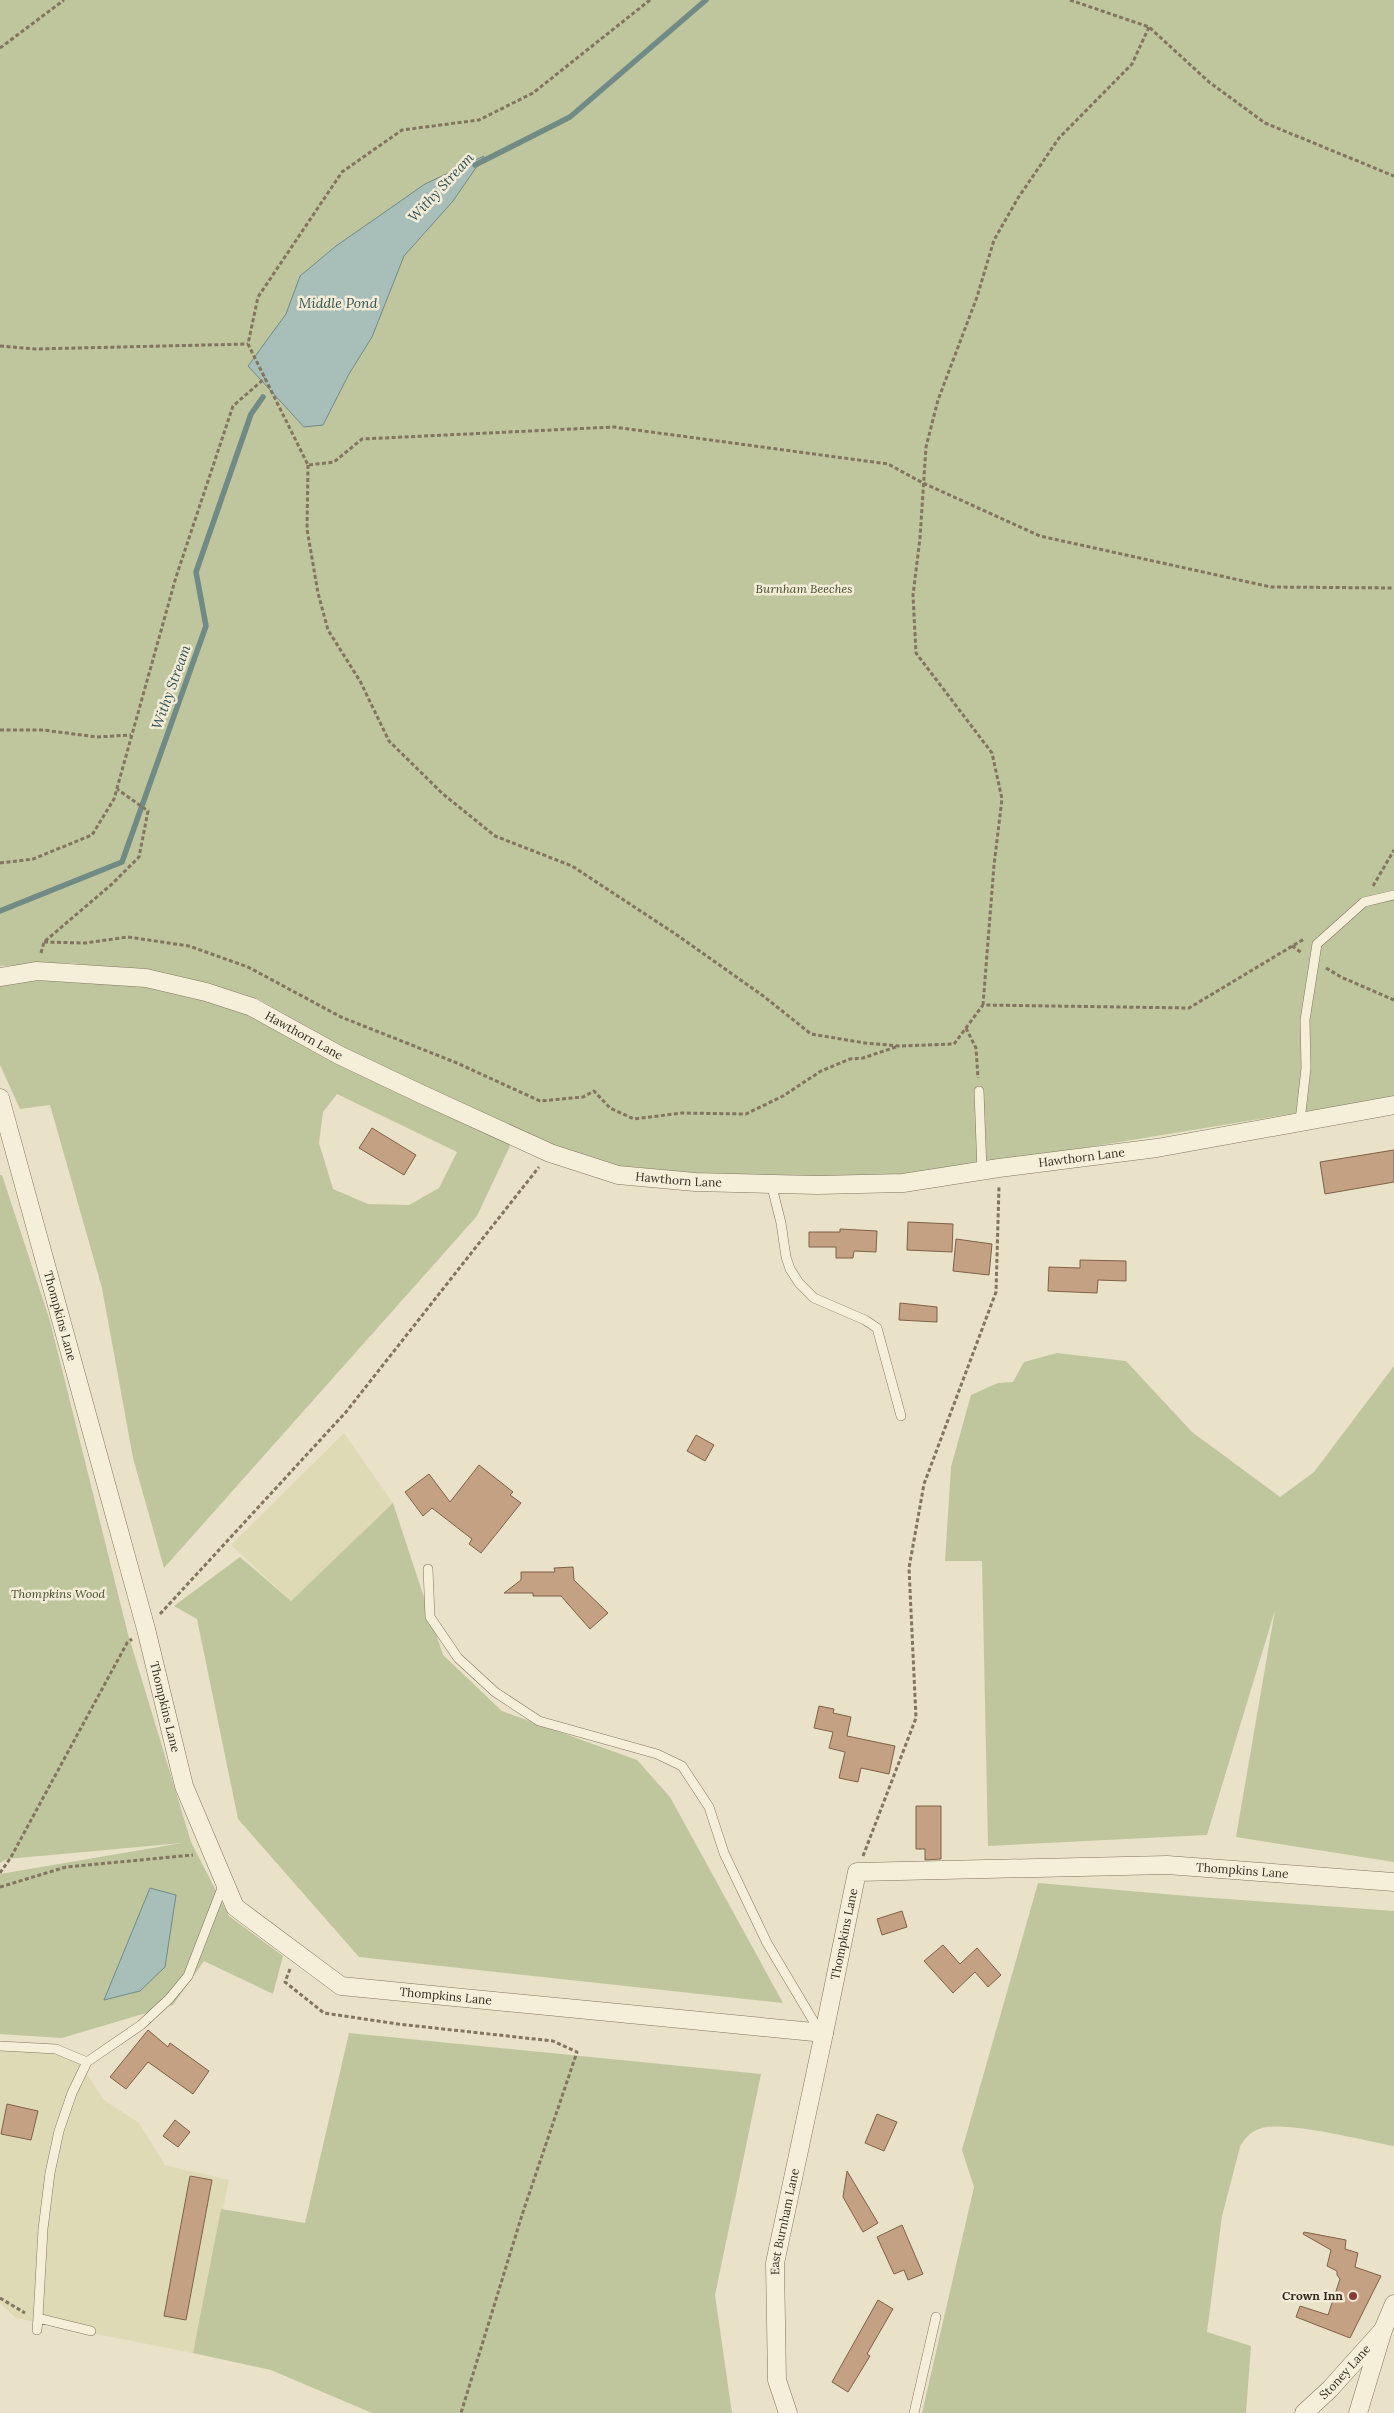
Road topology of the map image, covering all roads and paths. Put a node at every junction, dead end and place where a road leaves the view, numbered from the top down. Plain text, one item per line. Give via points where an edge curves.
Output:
1 (64, 0) edge
2 (650, 0) edge
3 (1070, 0) edge
4 (1149, 27) junction
5 (0, 48) edge
6 (1394, 176) edge
7 (248, 344) junction
8 (0, 346) edge
9 (265, 378) junction
10 (308, 466) junction
11 (923, 483) junction
12 (1394, 588) edge
13 (0, 730) edge
14 (132, 735) junction
15 (117, 789) junction
16 (1394, 850) edge
17 (0, 863) edge
18 (1394, 895) edge
19 (1364, 902) junction
20 (1308, 936) dead end
21 (44, 942) junction
22 (1292, 946) junction
23 (1315, 961) junction
24 (37, 971) junction
25 (0, 977) edge
26 (1394, 1000) edge
27 (984, 1005) junction
28 (966, 1028) junction
29 (900, 1046) junction
30 (979, 1091) joint
31 (0, 1098) edge
32 (1394, 1105) edge
33 (1300, 1121) junction
34 (550, 1153) junction
35 (990, 1170) junction
36 (770, 1183) junction
37 (901, 1416) dead end
38 (428, 1569) dead end
39 (146, 1629) junction
40 (127, 1643) dead end
41 (212, 1853) junction
42 (857, 1872) junction
43 (0, 1873) edge
44 (224, 1882) junction
45 (1394, 1882) edge
46 (0, 1887) edge
47 (296, 1952) junction
48 (822, 2033) junction
49 (0, 2046) edge
50 (87, 2062) junction
51 (0, 2298) edge
52 (1394, 2304) edge
53 (936, 2317) dead end
54 (38, 2318) junction
55 (37, 2330) dead end
56 (1383, 2330) junction
57 (90, 2331) dead end
58 (461, 2413) edge
59 (788, 2413) edge
60 (914, 2413) edge
61 (1304, 2413) edge
62 (1358, 2413) edge

1 - 5 path
2 - 7 path via 533,93 478,120 402,130 342,172 258,297
3 - 4 path
4 - 6 path via 1209,82 1265,123
4 - 11 path via 1132,64 1059,138 994,240 977,297 938,400 926,447
7 - 8 path via 35,349
7 - 9 path
9 - 10 path
9 - 14 path via 233,406 176,577
10 - 11 path via 334,462 362,438 614,427 888,464
10 - 29 path via 307,529 328,630 360,681 389,741 402,754 443,794 495,836 572,866 762,995 811,1034
11 - 12 path via 1040,536 1271,588
11 - 27 path via 913,595 916,653 992,753 1002,799
13 - 14 path via 43,730 97,737
14 - 15 path
15 - 17 path via 92,835 34,859
15 - 21 path via 148,811 139,857
16 - 19 path
18 - 19 lane
19 - 23 lane via 1317,944
20 - 22 path
21 - 24 path
21 - 29 path via 85,944 128,937 189,946 248,967 341,1017 457,1063 540,1101 582,1097 594,1091 610,1108 634,1119 682,1113 746,1114 783,1096 821,1071 850,1059
22 - 23 path
22 - 27 path via 1189,1008
23 - 26 path via 1341,978
23 - 33 lane via 1306,1020 1306,1068
24 - 25 street, Hawthorn Lane
24 - 34 street, Hawthorn Lane via 146,978 252,1007 348,1059
27 - 28 path
28 - 29 path via 954,1044
28 - 30 path via 976,1048
30 - 35 lane
31 - 39 street, Thompkins Lane
32 - 33 street, Hawthorn Lane
33 - 35 street, Hawthorn Lane via 1157,1148
34 - 36 street, Hawthorn Lane via 618,1175 696,1182
34 - 39 path via 346,1412
35 - 36 street, Hawthorn Lane via 903,1183 818,1186
35 - 42 path via 996,1292 924,1484 910,1568 916,1718
36 - 37 lane via 790,1270 814,1298 877,1328
38 - 48 lane via 430,1617 458,1658 496,1692 539,1721 657,1754 682,1766 709,1807 724,1853 767,1943
39 - 41 street, Thompkins Lane via 184,1786
40 - 43 path
41 - 44 street, Thompkins Lane
41 - 46 path via 66,1867
42 - 45 street, Thompkins Lane via 1167,1865
42 - 48 street, Thompkins Lane
44 - 47 street, Thompkins Lane via 235,1908
44 - 50 lane via 188,1976 141,2025
47 - 48 street, Thompkins Lane via 341,1986
47 - 58 path via 285,1982 324,2013 552,2041 577,2052 522,2214
48 - 59 street, East Burnham Lane via 775,2263 777,2380
49 - 50 lane via 56,2050
50 - 54 lane via 64,2116 50,2173 42,2229
51 - 54 path
52 - 56 street
53 - 60 lane
54 - 55 lane
54 - 57 lane
56 - 61 street, Stoney Lane
56 - 62 street

